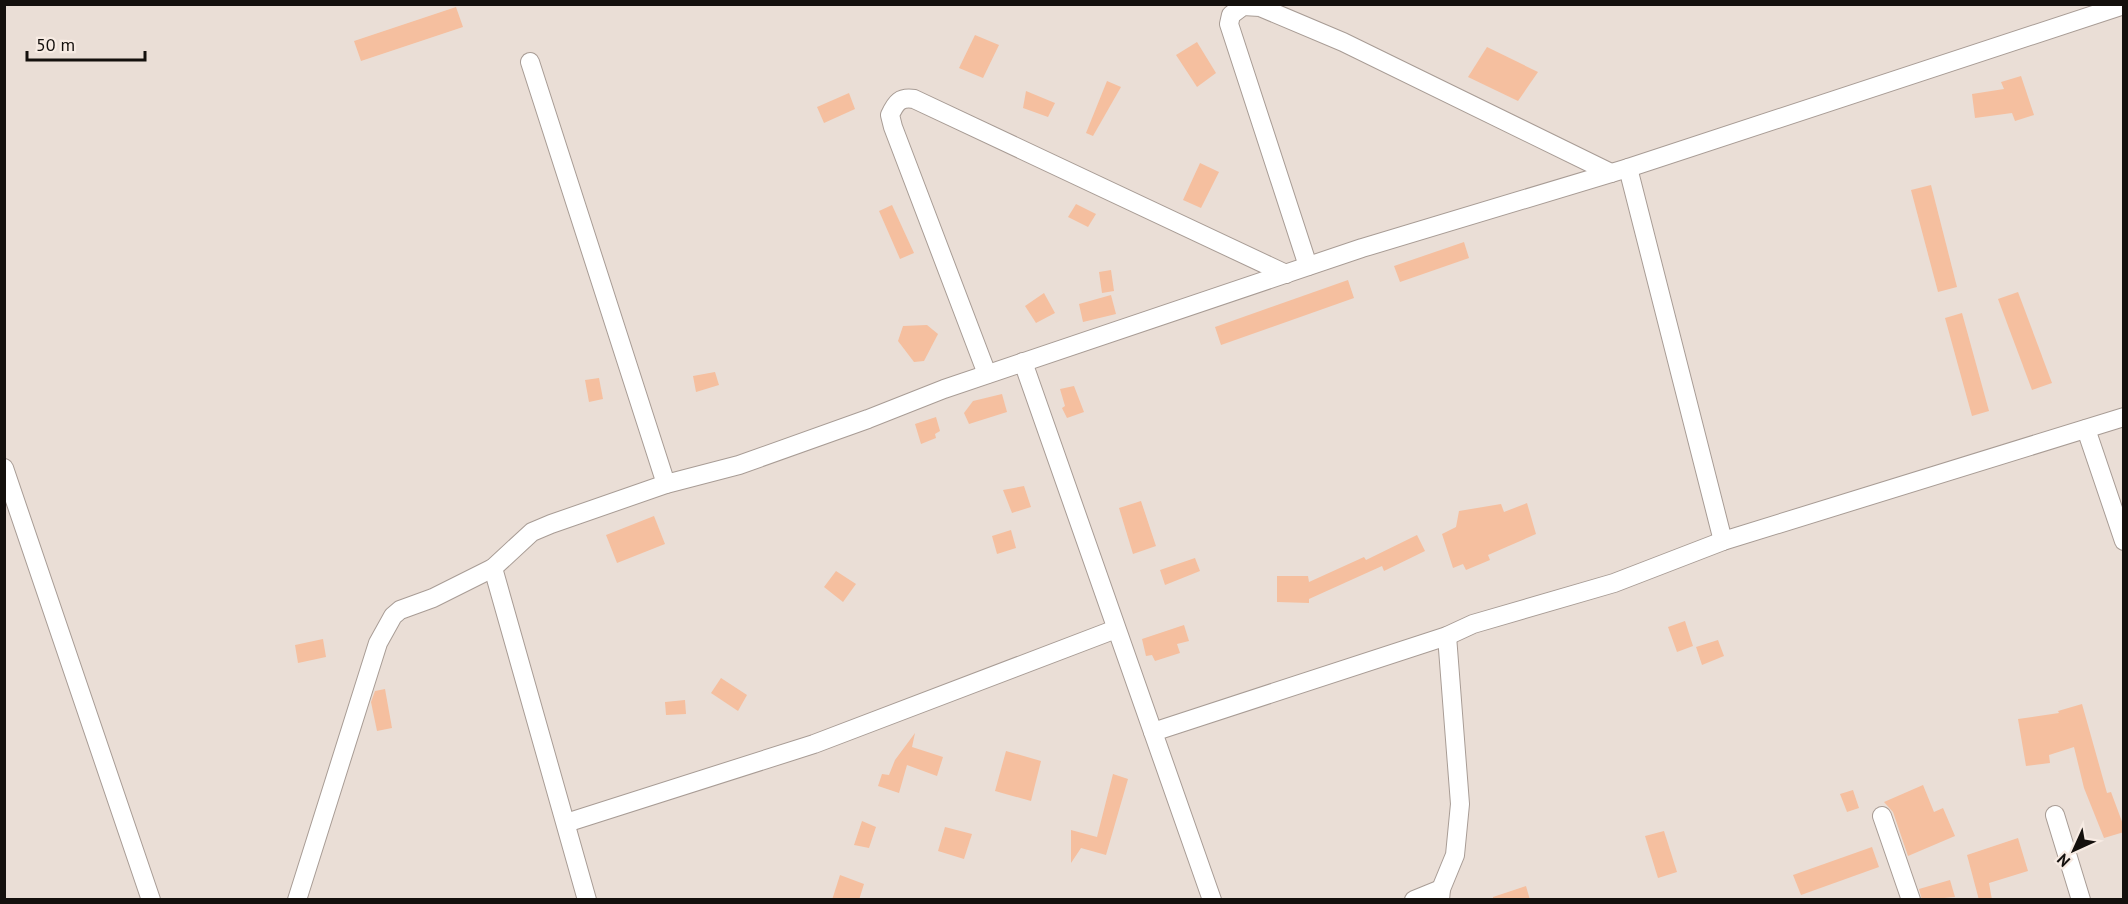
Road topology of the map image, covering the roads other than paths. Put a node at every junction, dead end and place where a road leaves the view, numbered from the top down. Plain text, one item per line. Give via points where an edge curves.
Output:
1 (2124, 5) edge
2 (530, 62) dead end
3 (1620, 171) junction
4 (1308, 266) junction
5 (1286, 274) junction
6 (1023, 362) junction
7 (987, 374) junction
8 (2124, 417) edge
9 (2086, 429) junction
10 (4, 468) edge
11 (666, 484) junction
12 (10, 500) edge
13 (1724, 541) junction
14 (2124, 541) edge
15 (493, 568) junction
16 (1116, 629) junction
17 (1448, 636) junction
18 (1153, 732) junction
19 (2055, 815) dead end
20 (1882, 816) dead end
21 (566, 823) junction
22 (1440, 894) edge
23 (151, 900) edge
24 (297, 900) edge
25 (588, 900) edge
26 (1212, 900) edge
27 (1414, 900) edge
28 (1911, 900) edge
29 (2081, 900) edge

1 - 3 street
2 - 11 street
3 - 4 street
3 - 4 street via 1342,42 1260,7 1243,6 1232,15 1229,24
3 - 13 street
4 - 5 street
5 - 6 street
5 - 7 street via 914,99 904,98 890,115 892,127
6 - 7 street
6 - 16 street
7 - 11 street via 739,465
8 - 9 street
9 - 13 street
9 - 14 street
10 - 12 street
11 - 15 street via 531,532
12 - 23 street
13 - 17 street via 1614,583 1473,624
15 - 21 street
15 - 24 street via 433,598 408,605 393,616 384,630
16 - 18 street
16 - 21 street via 814,744
17 - 18 street
17 - 22 street via 1460,804 1455,855
18 - 26 street
19 - 29 street
20 - 28 street
21 - 25 street
22 - 27 street

